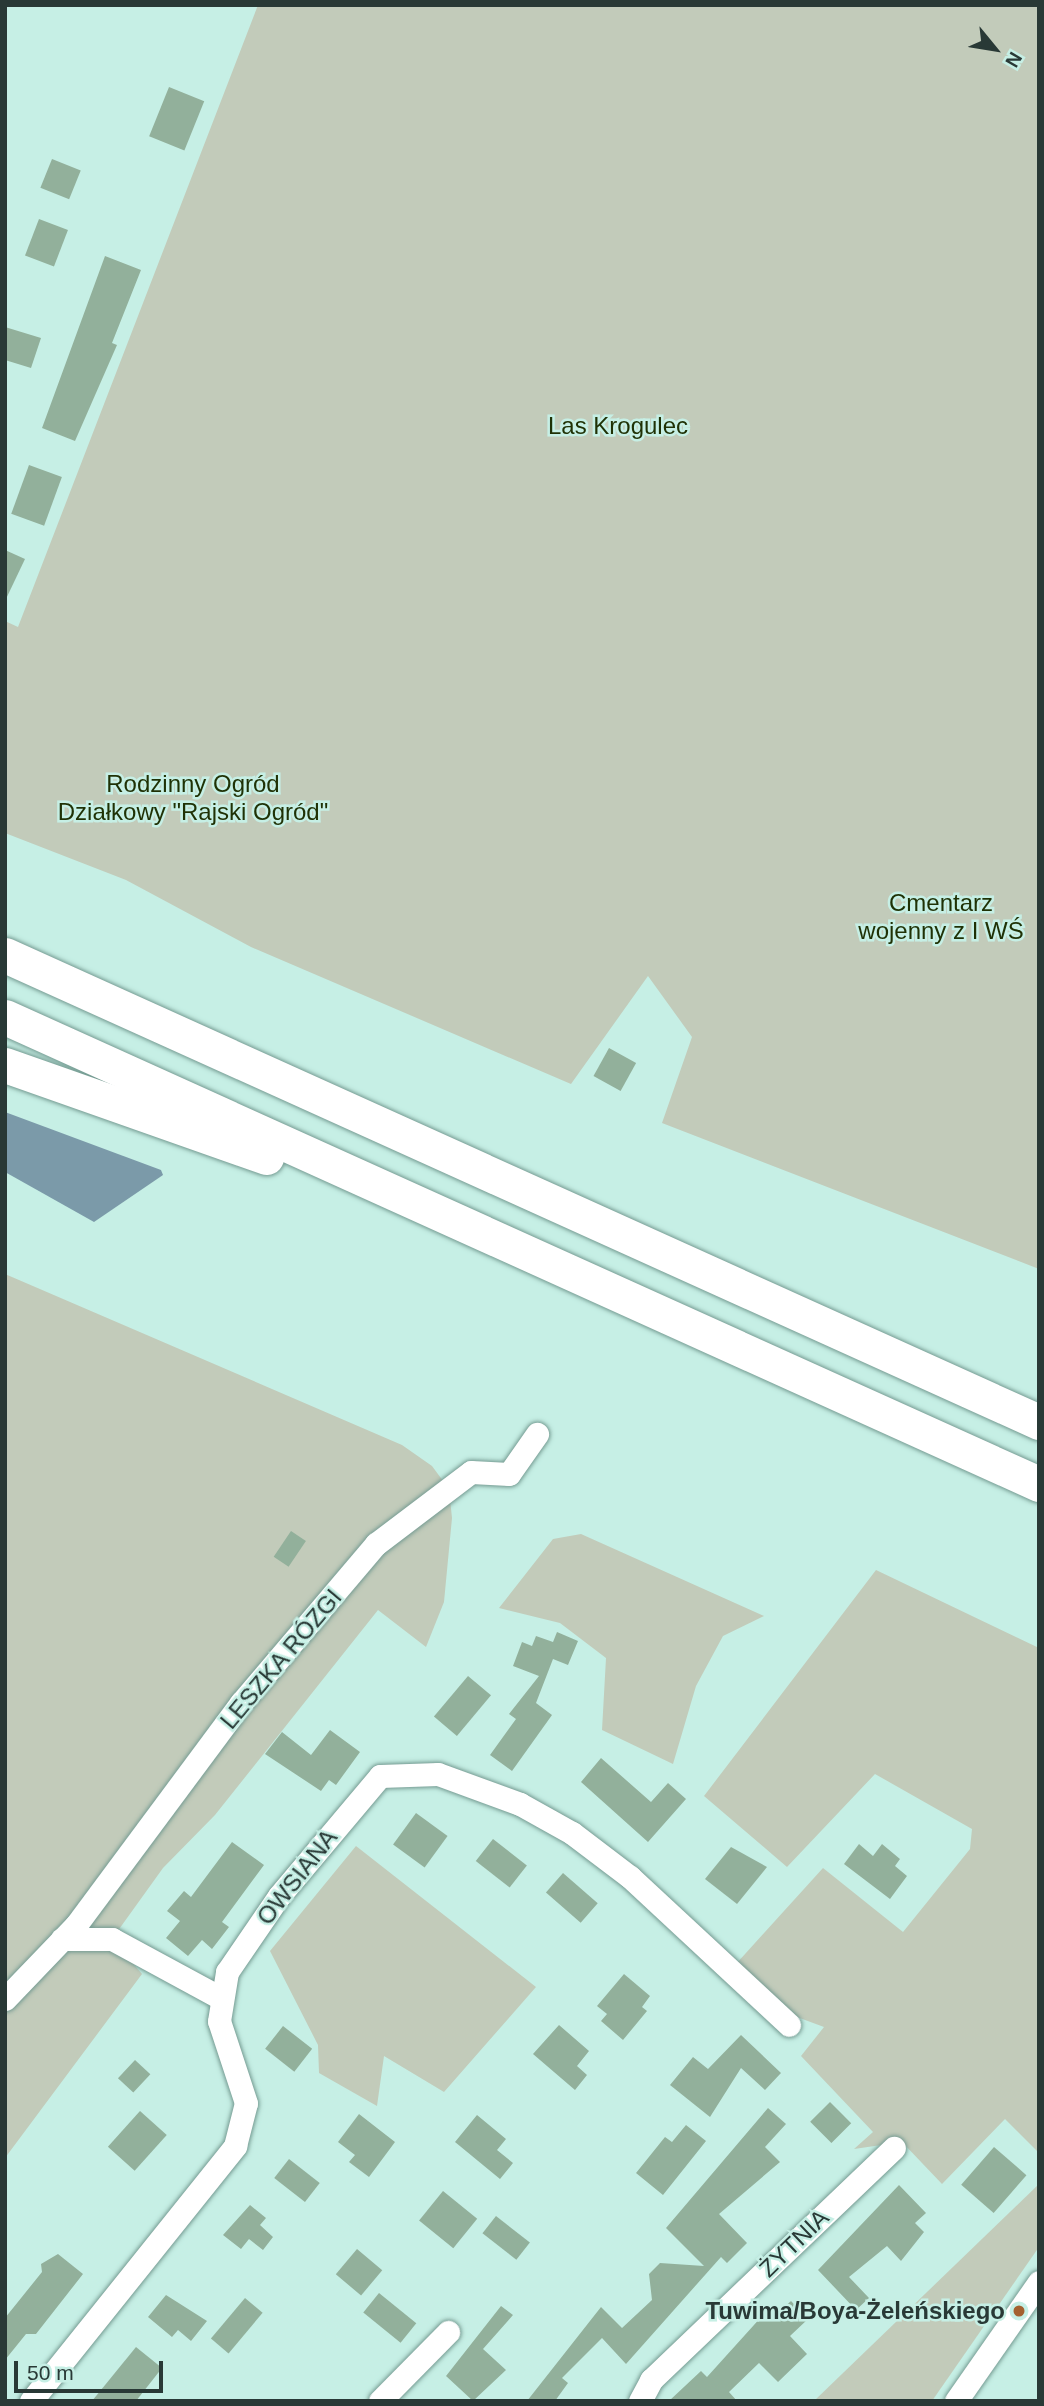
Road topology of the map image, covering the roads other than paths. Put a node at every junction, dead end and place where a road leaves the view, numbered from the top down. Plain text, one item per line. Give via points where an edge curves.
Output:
1 (5, 955) edge
2 (5, 1017) edge
3 (5, 1065) edge
4 (448, 1217) junction
5 (1039, 1422) edge
6 (537, 1434) dead end
7 (1039, 1484) edge
8 (62, 1939) junction
9 (219, 1997) junction
10 (5, 1998) edge
11 (789, 2025) dead end
12 (894, 2148) dead end
13 (1039, 2282) edge
14 (448, 2332) dead end
15 (31, 2401) edge
16 (380, 2401) edge
17 (640, 2401) edge
18 (956, 2401) edge

1 - 5 highway
2 - 4 highway
3 - 4 highway
4 - 7 highway
6 - 8 street, LESZKA RÓZGI via 509,1474 471,1472 376,1544 241,1703
8 - 9 street via 112,1939
8 - 10 street, LESZKA RÓZGI
9 - 11 street, OWSIANA via 227,1972 279,1896 380,1776 438,1774 520,1804 572,1833 630,1877
9 - 15 street, OWSIANA via 219,2021 246,2103 234,2146
12 - 17 street, ŻYTNIA via 651,2381
13 - 18 street
14 - 16 street

